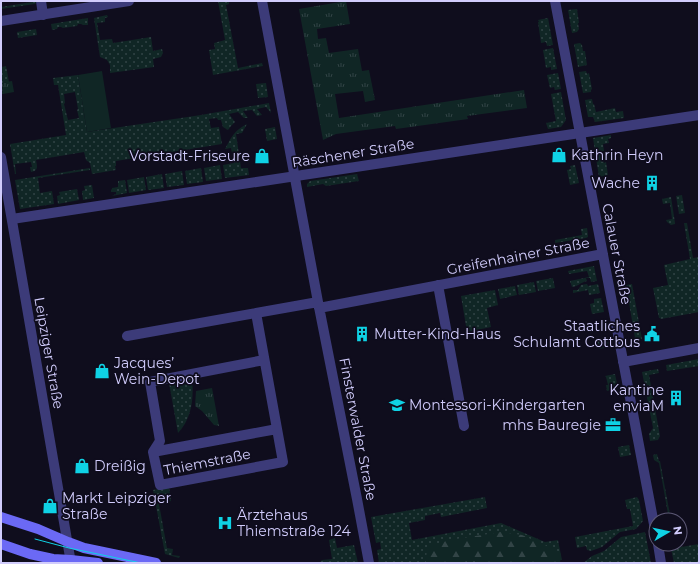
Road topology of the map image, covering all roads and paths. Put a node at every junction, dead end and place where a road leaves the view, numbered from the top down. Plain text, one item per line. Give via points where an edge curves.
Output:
1 (41, 1) edge
2 (129, 1) edge
3 (262, 1) edge
4 (555, 1) edge
5 (43, 15) junction
6 (1, 22) edge
7 (699, 115) edge
8 (580, 133) junction
9 (1, 157) edge
10 (294, 176) junction
11 (12, 219) junction
12 (603, 254) junction
13 (438, 285) junction
14 (318, 305) junction
15 (256, 313) junction
16 (127, 336) dead end
17 (699, 348) edge
18 (264, 360) junction
19 (623, 362) junction
20 (464, 426) dead end
21 (277, 429) junction
22 (153, 452) junction
23 (652, 512) edge
24 (1, 517) edge
25 (68, 542) junction
26 (1, 544) edge
27 (659, 552) edge
28 (71, 559) edge
29 (98, 563) edge
30 (156, 563) edge
31 (369, 563) edge
32 (661, 563) edge

1 - 5 street
2 - 5 street
3 - 10 street, Finsterwalder Straße
4 - 8 street, Calauer Straße
5 - 6 street
7 - 8 street, Räschener Straße
8 - 10 street, Räschener Straße
8 - 12 street, Calauer Straße
9 - 11 street, Leipziger Straße
10 - 11 street, Räschener Straße
10 - 14 street, Finsterwalder Straße
11 - 25 street, Leipziger Straße
12 - 13 street, Greifenhainer Straße
12 - 19 street, Calauer Straße
13 - 14 street, Greifenhainer Straße
13 - 20 street, Greifenhainer Straße
14 - 15 street
14 - 31 street, Finsterwalder Straße
15 - 16 street
15 - 18 street, Thiemstraße
17 - 19 street
18 - 21 street, Thiemstraße
18 - 22 street, Thiemstraße via 150,382 160,441
19 - 23 street, Calauer Straße
21 - 22 street
21 - 22 street, Thiemstraße via 284,462 160,486
24 - 25 main road
25 - 28 street, Leipziger Straße
25 - 30 main road via 84,548
26 - 28 main road via 53,559
27 - 32 street
28 - 29 main road

